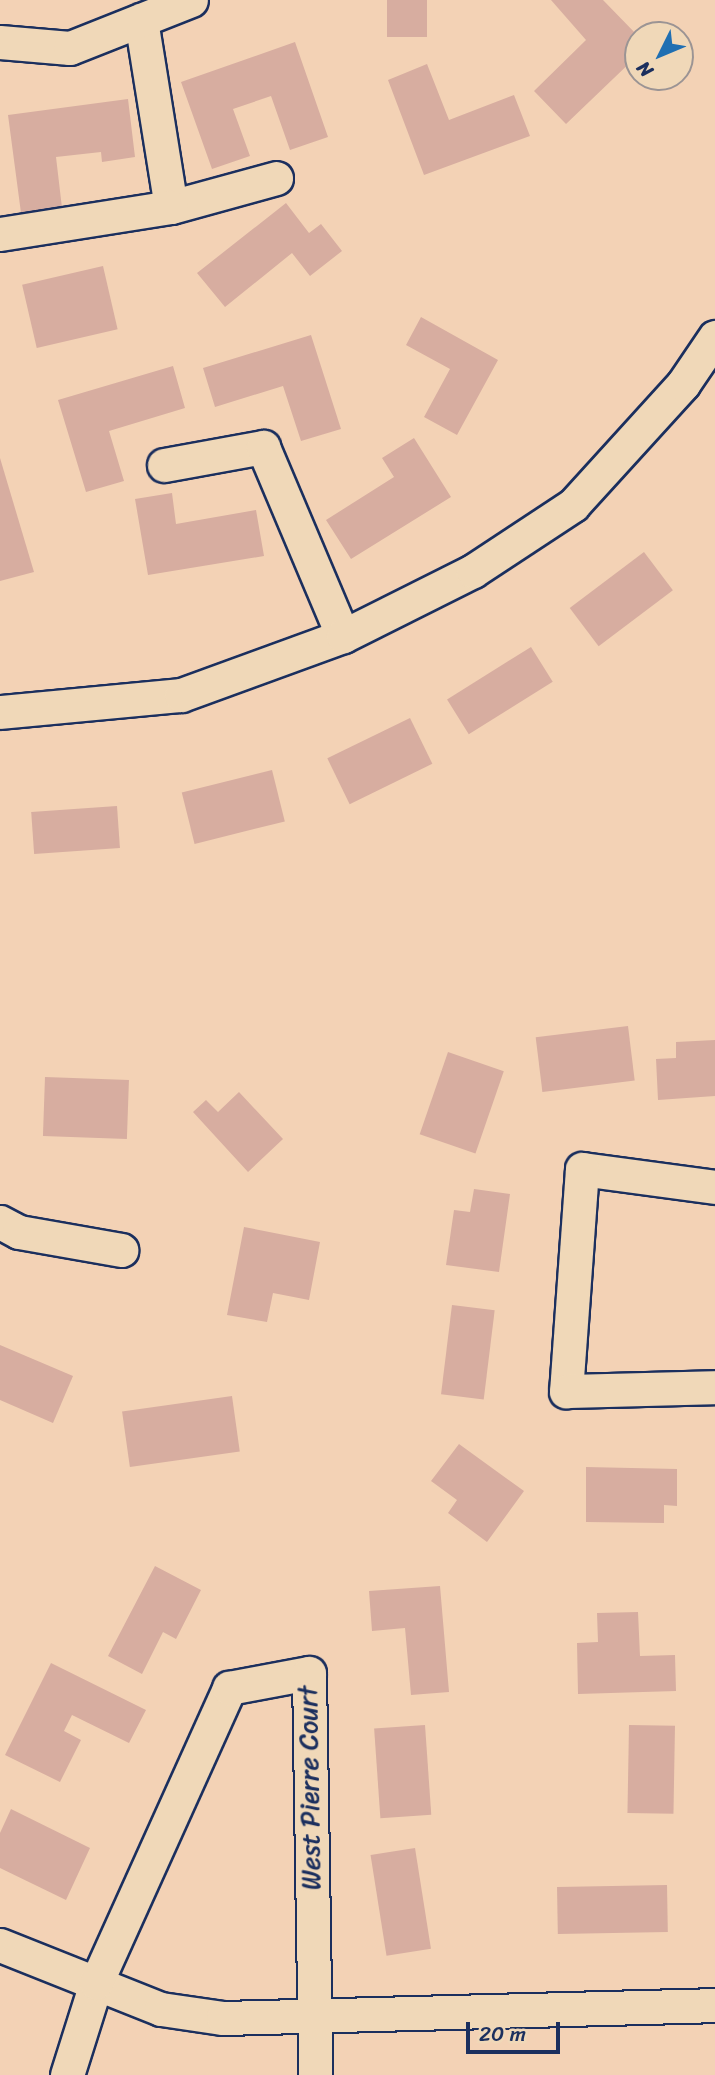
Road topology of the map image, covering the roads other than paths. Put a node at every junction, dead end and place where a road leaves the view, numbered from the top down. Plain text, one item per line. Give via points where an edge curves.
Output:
1 (191, 0) edge
2 (141, 20) junction
3 (0, 42) edge
4 (276, 178) dead end
5 (171, 207) junction
6 (0, 234) edge
7 (715, 337) edge
8 (164, 465) dead end
9 (343, 636) junction
10 (0, 712) edge
11 (715, 1187) edge
12 (0, 1222) edge
13 (121, 1250) dead end
14 (715, 1387) edge
15 (0, 1945) edge
16 (96, 1983) junction
17 (715, 2005) edge
18 (313, 2014) junction
19 (67, 2075) edge
20 (315, 2075) edge

1 - 2 street
2 - 3 street via 70,48
2 - 5 street
4 - 5 street
5 - 6 street
7 - 9 street via 683,384 573,505 473,571
8 - 9 street via 264,447
9 - 10 street via 181,695
11 - 14 street via 582,1169 566,1391
12 - 13 street via 19,1232
15 - 16 street
16 - 18 street via 160,2008 210,2016
16 - 18 street, West Pierre Court via 229,1688 309,1672
16 - 19 street
17 - 18 street
18 - 20 street

